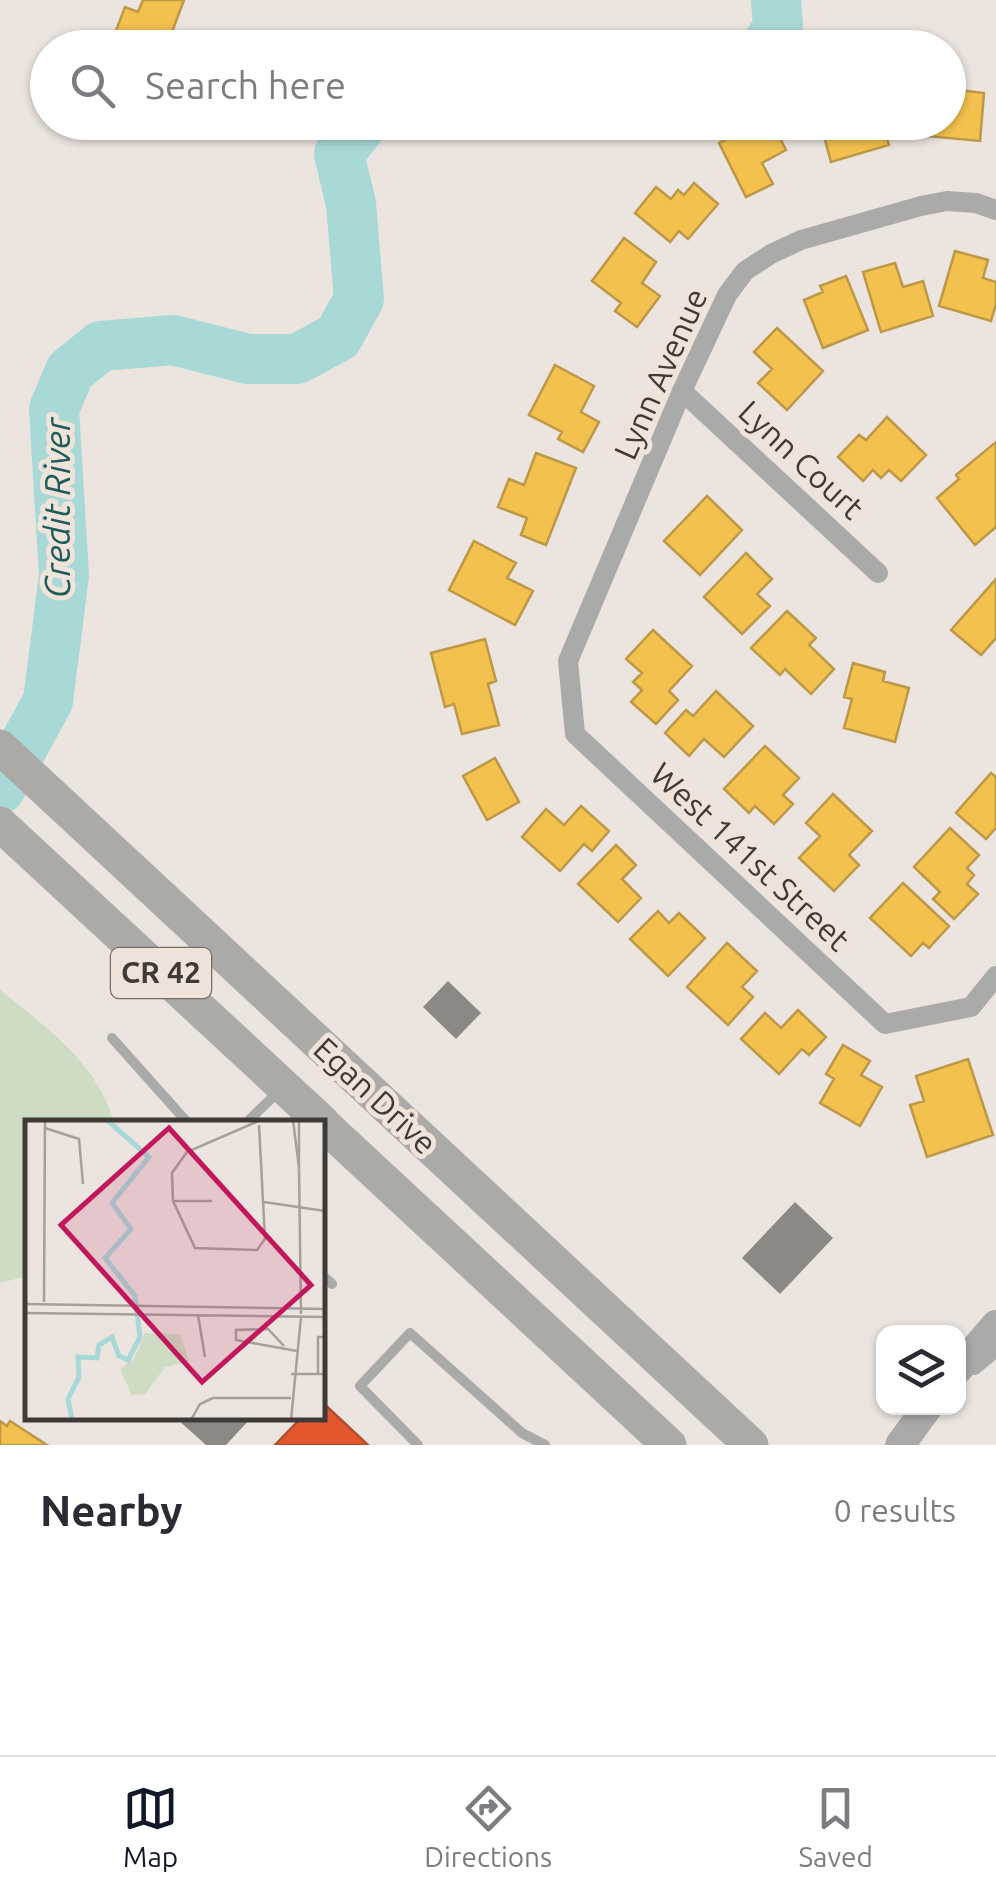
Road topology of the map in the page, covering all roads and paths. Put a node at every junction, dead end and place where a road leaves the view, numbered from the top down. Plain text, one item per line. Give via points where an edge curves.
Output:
1 (996, 210) edge
2 (682, 392) junction
3 (878, 573) dead end
4 (575, 734) joint
5 (0, 747) edge
6 (0, 824) edge
7 (996, 976) edge
8 (112, 1038) dead end
9 (283, 1087) junction
10 (186, 1120) edge
11 (249, 1120) edge
12 (319, 1120) edge
13 (325, 1126) edge
14 (325, 1278) edge
15 (332, 1284) dead end
16 (996, 1325) edge
17 (996, 1353) edge
18 (966, 1360) edge
19 (966, 1377) edge
20 (922, 1415) edge
21 (418, 1445) edge
22 (544, 1445) edge
23 (669, 1445) edge
24 (751, 1445) edge
25 (900, 1445) edge

1 - 2 street, Lynn Avenue via 976,203 921,206 770,254 727,295
2 - 3 street, Lynn Court
2 - 4 street, Lynn Avenue via 568,661
4 - 7 street, West 141st Street via 885,1024 971,1007
5 - 24 highway, Egan Drive / CR 42
6 - 9 highway, Egan Drive / CR 42
8 - 10 lane
9 - 11 lane
9 - 12 highway, Egan Drive / CR 42
13 - 23 highway, Egan Drive / CR 42
14 - 15 lane
16 - 18 main road
17 - 19 lane
20 - 25 main road
21 - 22 lane via 360,1386 410,1333

